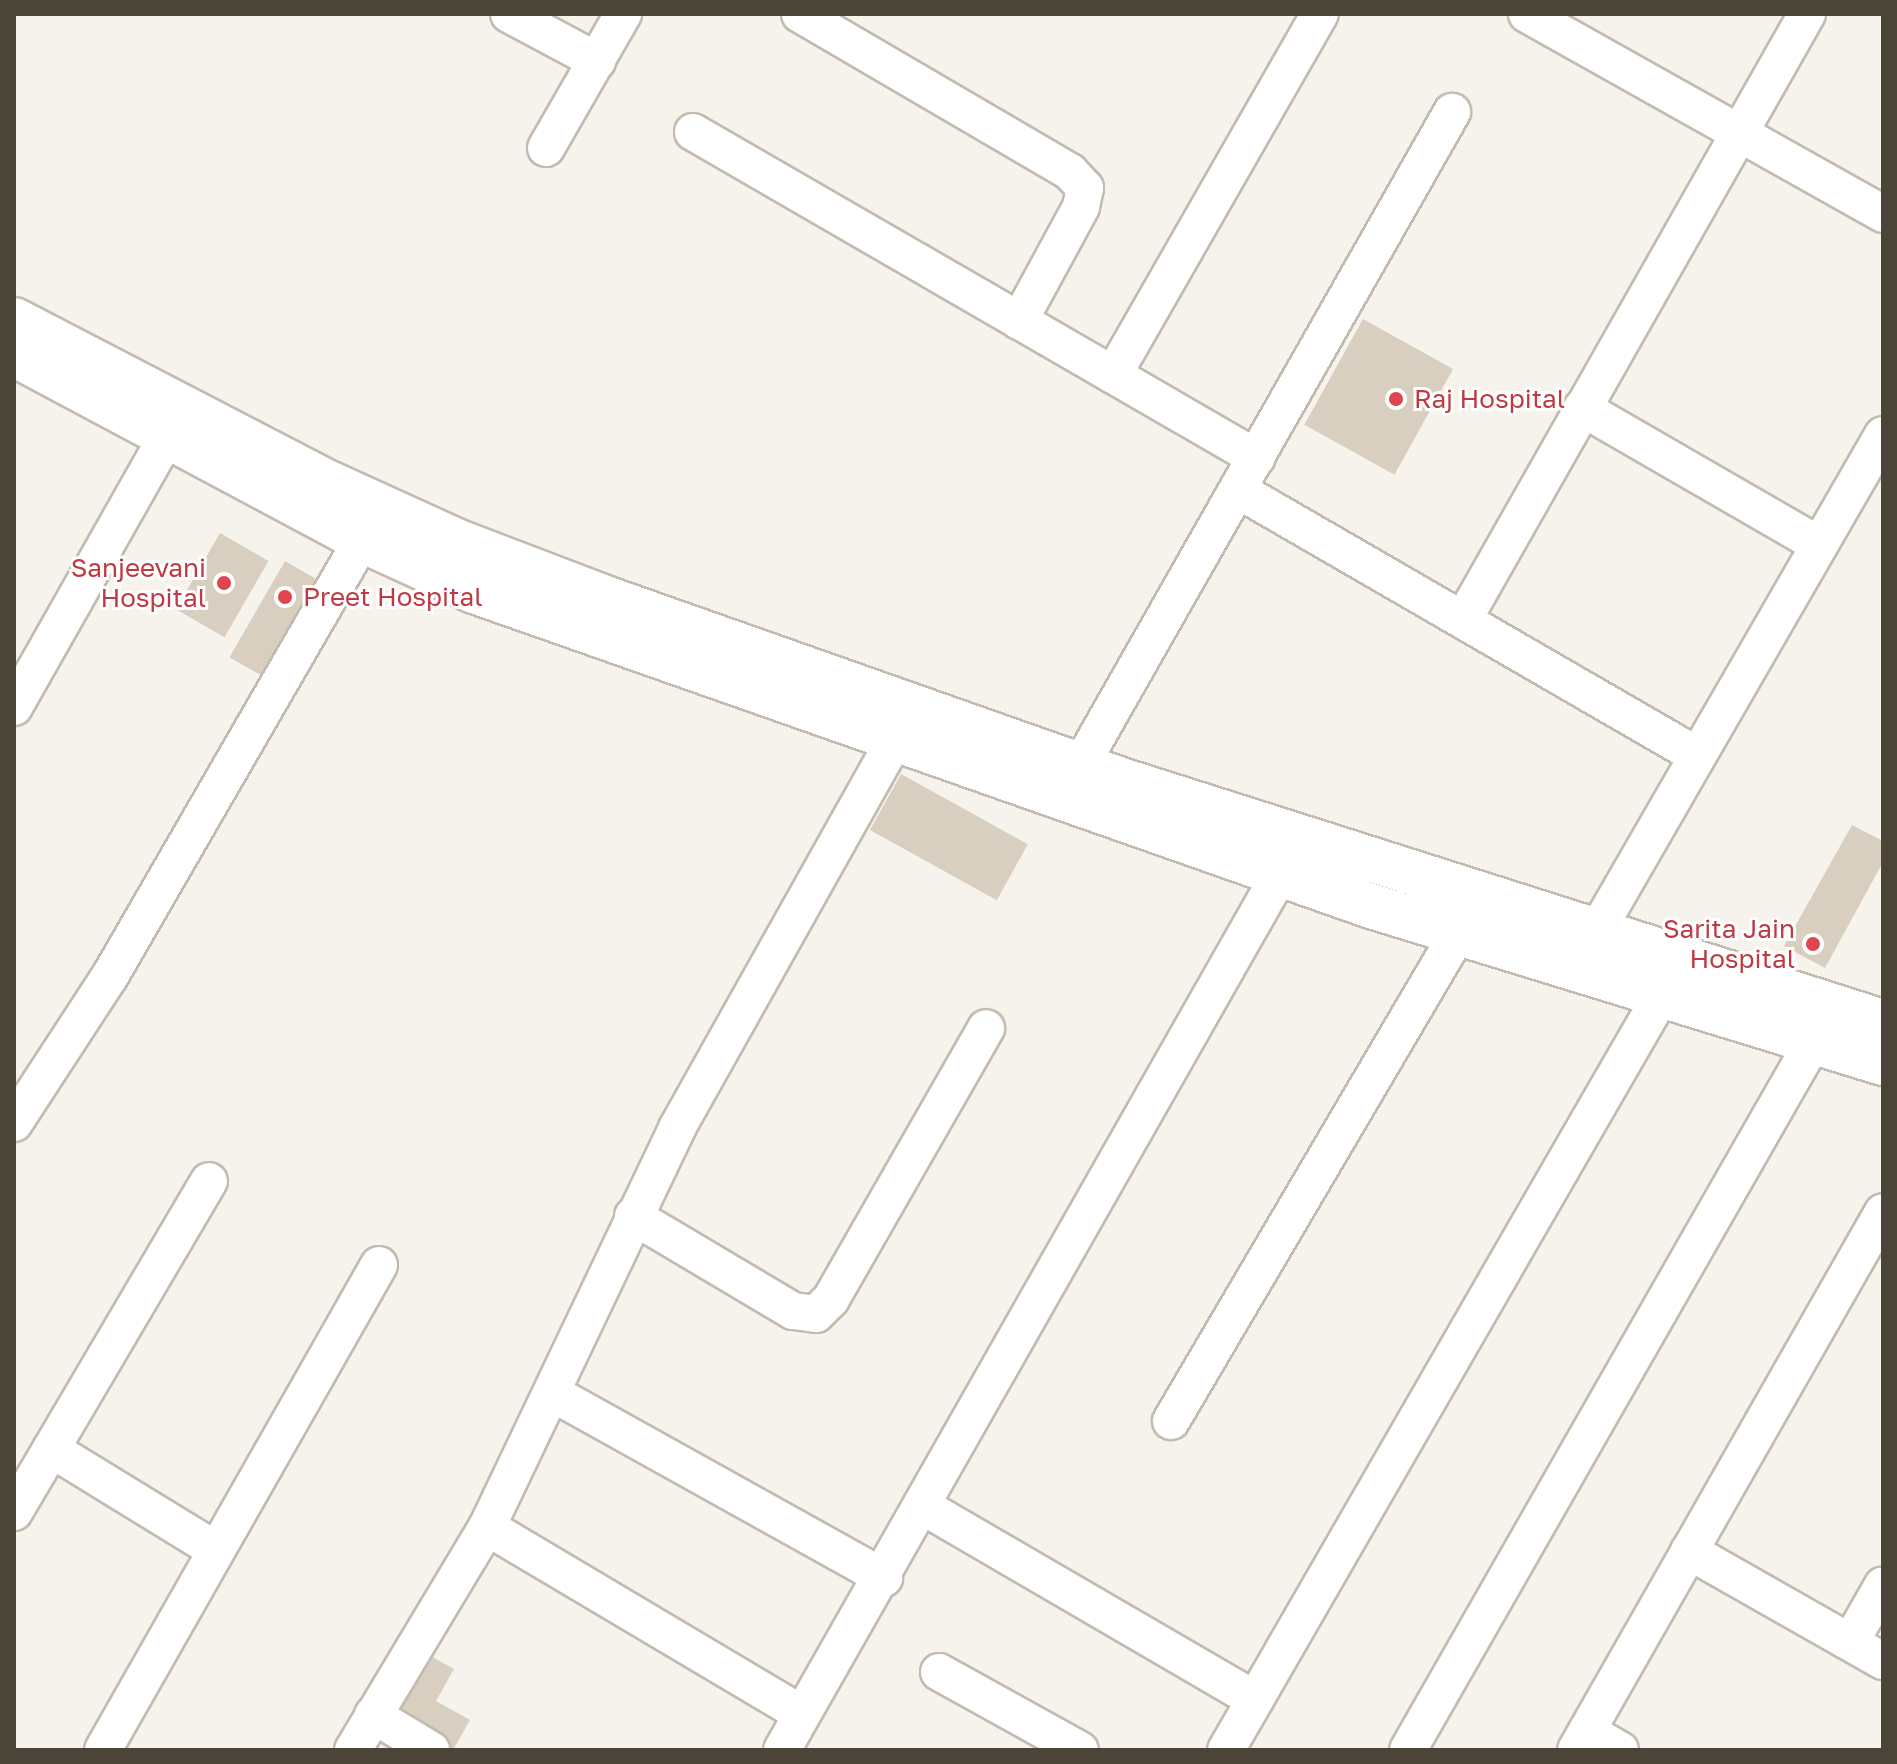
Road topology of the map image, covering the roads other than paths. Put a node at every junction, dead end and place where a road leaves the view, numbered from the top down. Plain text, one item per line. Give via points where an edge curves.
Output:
1 (509, 14) edge
2 (623, 14) edge
3 (800, 14) edge
4 (1320, 14) edge
5 (1527, 14) edge
6 (1807, 14) edge
7 (597, 61) junction
8 (1452, 112) dead end
9 (693, 132) dead end
10 (1739, 133) junction
11 (546, 148) dead end
12 (1883, 214) edge
13 (14, 320) edge
14 (1019, 321) junction
15 (14, 354) edge
16 (1113, 375) junction
17 (1582, 408) junction
18 (1883, 435) edge
19 (166, 438) junction
20 (1257, 458) junction
21 (1238, 490) junction
22 (362, 540) junction
23 (1819, 545) junction
24 (482, 573) junction
25 (1463, 620) junction
26 (14, 707) edge
27 (903, 725) junction
28 (1696, 755) junction
29 (1071, 782) junction
30 (1280, 874) junction
31 (1599, 928) junction
32 (1457, 935) junction
33 (1576, 968) junction
34 (1661, 996) junction
35 (1883, 1022) edge
36 (986, 1028) dead end
37 (1813, 1042) junction
38 (1883, 1063) edge
39 (14, 1123) edge
40 (209, 1181) dead end
41 (1883, 1212) edge
42 (633, 1216) junction
43 (379, 1265) dead end
44 (554, 1394) junction
45 (1171, 1421) dead end
46 (51, 1449) junction
47 (924, 1507) junction
48 (14, 1512) edge
49 (487, 1527) junction
50 (216, 1550) junction
51 (1689, 1551) junction
52 (884, 1578) junction
53 (1883, 1585) edge
54 (1851, 1641) junction
55 (1883, 1661) edge
56 (939, 1672) dead end
57 (1255, 1700) junction
58 (802, 1714) junction
59 (373, 1715) junction
60 (1582, 1740) edge
61 (103, 1750) edge
62 (353, 1750) edge
63 (431, 1750) edge
64 (782, 1750) edge
65 (1080, 1750) edge
66 (1226, 1750) edge
67 (1408, 1750) edge
68 (1620, 1750) edge

1 - 7 street
2 - 7 street
3 - 14 street via 1070,172 1085,188 1081,207
4 - 16 street
5 - 10 street
6 - 10 street
7 - 11 street
8 - 20 street
9 - 14 street
10 - 12 street
10 - 17 street
13 - 24 street
14 - 16 street
15 - 19 street
16 - 20 street
17 - 23 street
17 - 25 street
18 - 23 street
19 - 22 street
19 - 26 street
20 - 21 street
21 - 25 street
21 - 29 street
22 - 24 street
22 - 39 street via 110,976
23 - 28 street
24 - 27 street
25 - 28 street
27 - 29 street
27 - 42 street
28 - 31 street
29 - 30 street
29 - 31 street
30 - 32 street
30 - 47 street
31 - 33 street
31 - 35 street
32 - 33 street
32 - 45 street
33 - 34 street
34 - 37 street
34 - 57 street
36 - 42 street via 831,1299 816,1314 793,1311
37 - 38 street
37 - 67 street
40 - 46 street
41 - 51 street
42 - 44 street
43 - 50 street
44 - 49 street
44 - 52 street
46 - 48 street
46 - 50 street
47 - 52 street
47 - 57 street
49 - 58 street
49 - 59 street
50 - 61 street
51 - 54 street
51 - 60 street
52 - 58 street
53 - 54 street
54 - 55 street
56 - 65 street
57 - 66 street
58 - 64 street
59 - 62 street
59 - 63 street
60 - 68 street

